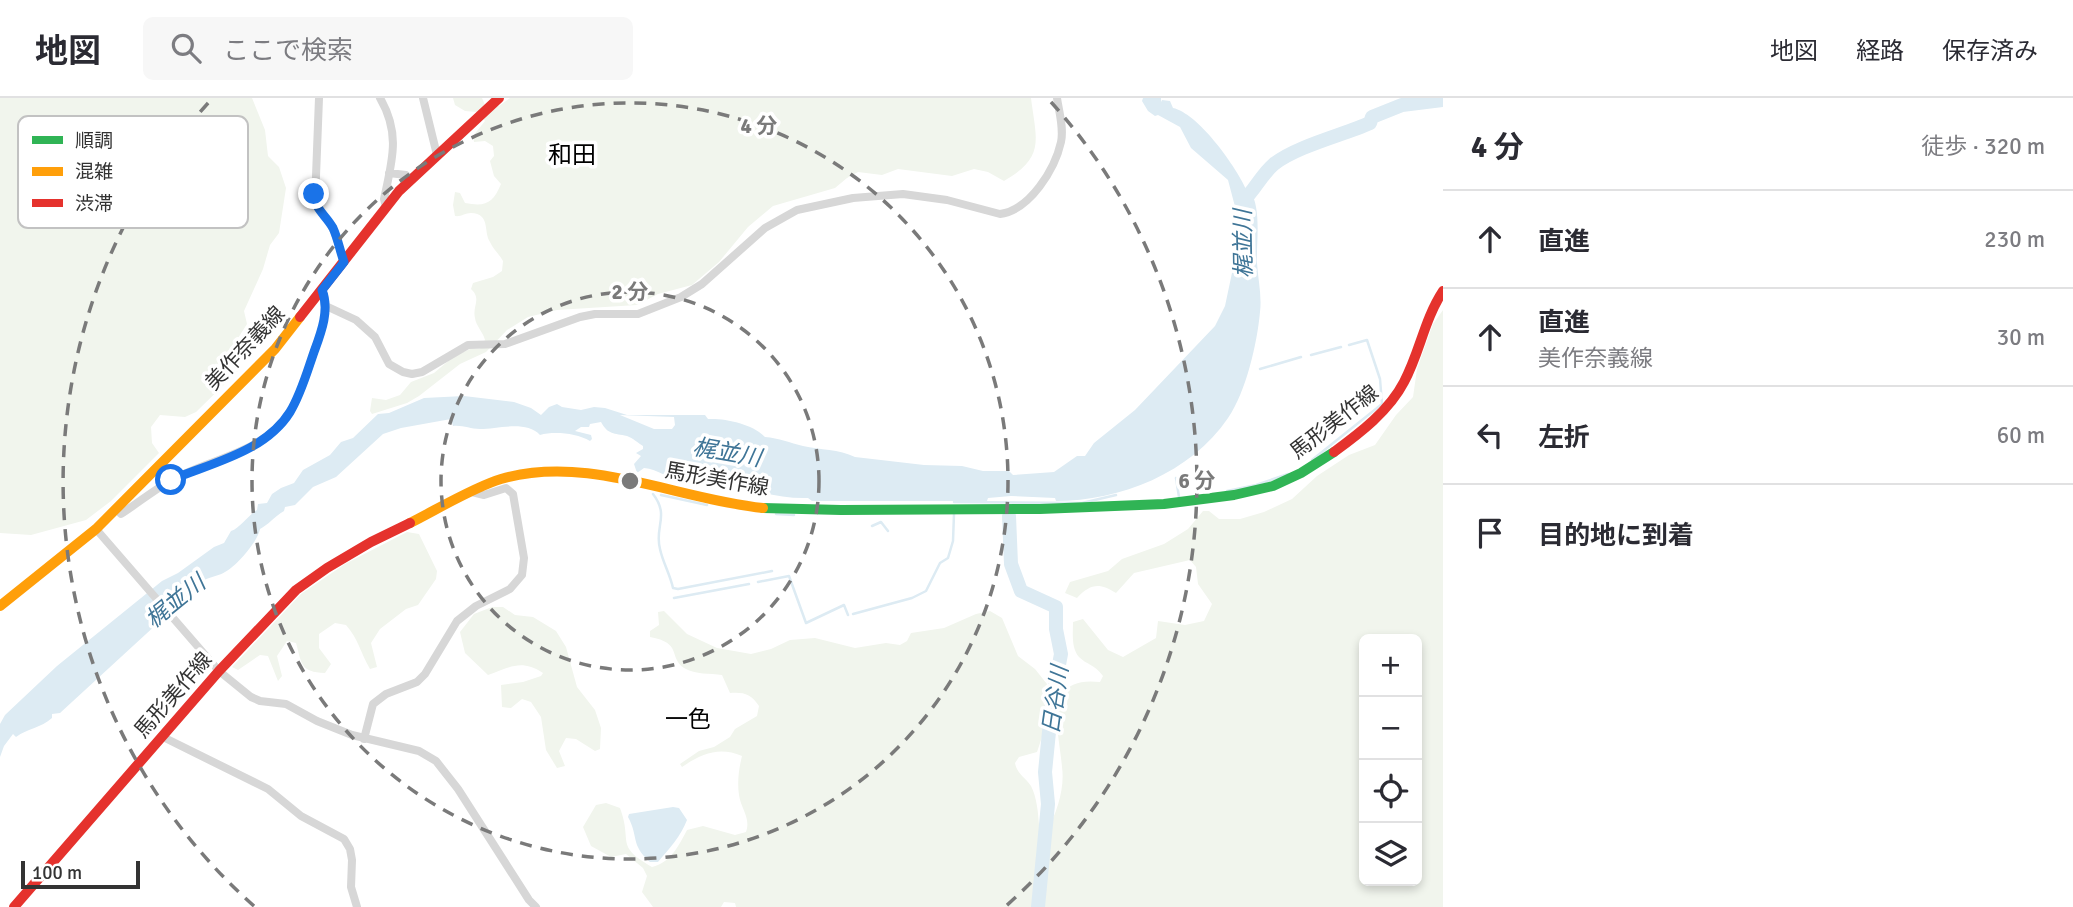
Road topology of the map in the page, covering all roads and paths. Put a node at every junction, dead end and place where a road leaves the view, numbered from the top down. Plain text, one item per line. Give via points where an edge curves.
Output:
1 (319, 98) edge
2 (380, 98) edge
3 (423, 98) edge
4 (499, 98) edge
5 (1057, 98) edge
6 (437, 155) junction
7 (389, 173) junction
8 (411, 179) junction
9 (386, 206) junction
10 (344, 262) junction
11 (322, 290) junction
12 (1443, 291) edge
13 (326, 306) junction
14 (472, 492) junction
15 (117, 509) junction
16 (96, 529) junction
17 (0, 606) edge
18 (219, 671) junction
19 (163, 737) junction
20 (364, 739) junction
21 (14, 907) edge
22 (357, 907) edge
23 (536, 907) edge

1 - 10 street via 315,202 334,230
2 - 7 street via 393,127
3 - 6 street
4 - 6 main road, 美作奈義線
5 - 13 street via 1062,132 1058,150 1041,183 1008,213 903,194 809,207 765,228 681,297 638,314 580,317 505,344 468,345 412,374 389,364 375,337 356,320
6 - 8 main road, 美作奈義線
7 - 8 street
7 - 9 street
8 - 9 main road, 美作奈義線
9 - 10 main road, 美作奈義線
10 - 11 main road, 美作奈義線
11 - 13 street
11 - 15 main road, 美作奈義線 via 275,349
12 - 14 main road, 馬形美作線 via 1424,329 1407,381 1391,403 1316,464 1253,492 1098,509 803,509 735,505 564,470 519,474
13 - 15 street via 296,400 278,426 243,451 171,480 121,514
14 - 18 main road, 馬形美作線 via 327,568 296,590
14 - 20 street via 484,495 506,488 513,494 524,558 522,575 510,589 457,621 417,682 373,704
15 - 16 main road, 美作奈義線
16 - 17 main road, 美作奈義線
16 - 18 street
18 - 19 main road, 馬形美作線
18 - 20 street via 260,701 286,704
19 - 21 main road, 馬形美作線
19 - 22 street via 268,789 301,816 344,839 350,849 351,887
20 - 23 street via 426,753 442,766

